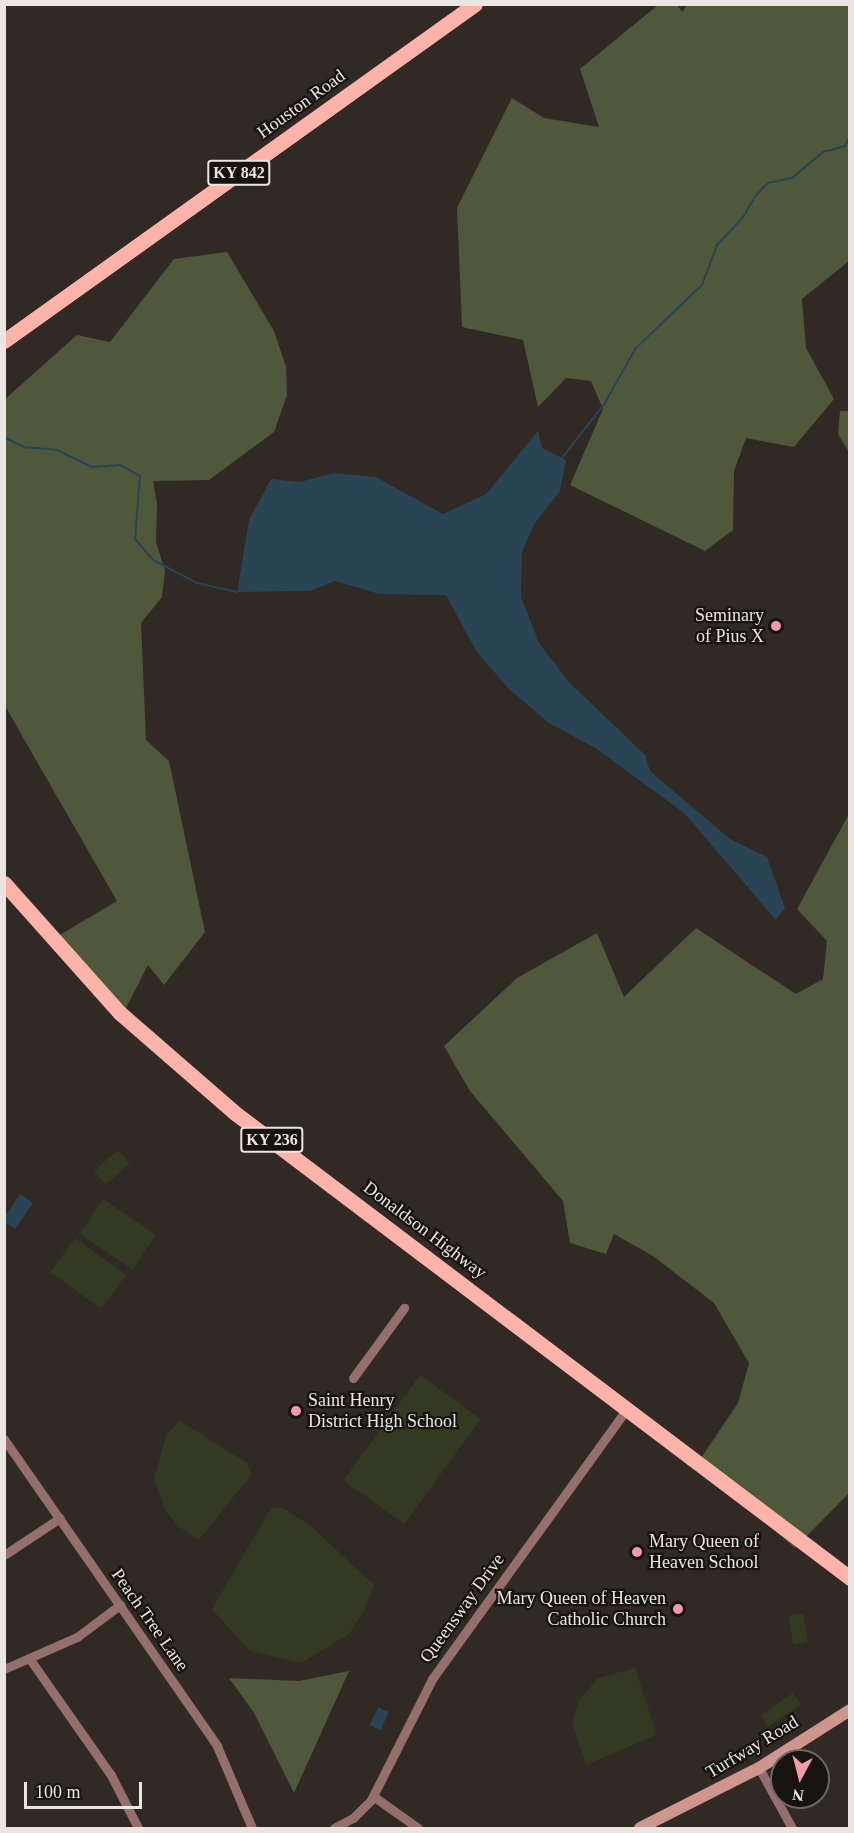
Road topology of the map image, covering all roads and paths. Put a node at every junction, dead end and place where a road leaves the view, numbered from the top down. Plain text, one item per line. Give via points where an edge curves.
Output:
1 (475, 4) edge
2 (4, 341) edge
3 (4, 883) edge
4 (404, 1308) dead end
5 (353, 1378) dead end
6 (627, 1409) junction
7 (4, 1438) edge
8 (60, 1518) junction
9 (4, 1555) edge
10 (849, 1578) edge
11 (120, 1605) junction
12 (29, 1658) junction
13 (4, 1669) edge
14 (849, 1710) edge
15 (759, 1768) junction
16 (373, 1796) junction
17 (138, 1828) edge
18 (252, 1828) edge
19 (334, 1828) edge
20 (418, 1828) edge
21 (640, 1828) edge
22 (792, 1828) edge

1 - 2 main road, Houston Road / KY 842
3 - 6 main road, Donaldson Highway / KY 236 via 120,1013 191,1076
4 - 5 street
6 - 10 main road, Donaldson Highway / KY 236
6 - 16 street, Queensway Drive via 432,1679
7 - 8 street, Peach Tree Lane
8 - 9 street
8 - 11 street, Peach Tree Lane
11 - 12 street via 77,1637
11 - 18 street, Peach Tree Lane via 217,1746
12 - 13 street
12 - 17 street via 111,1775
14 - 15 main road, Turfway Road
15 - 21 main road, Turfway Road
15 - 22 street
16 - 19 street, Queensway Drive via 353,1818
16 - 20 street

